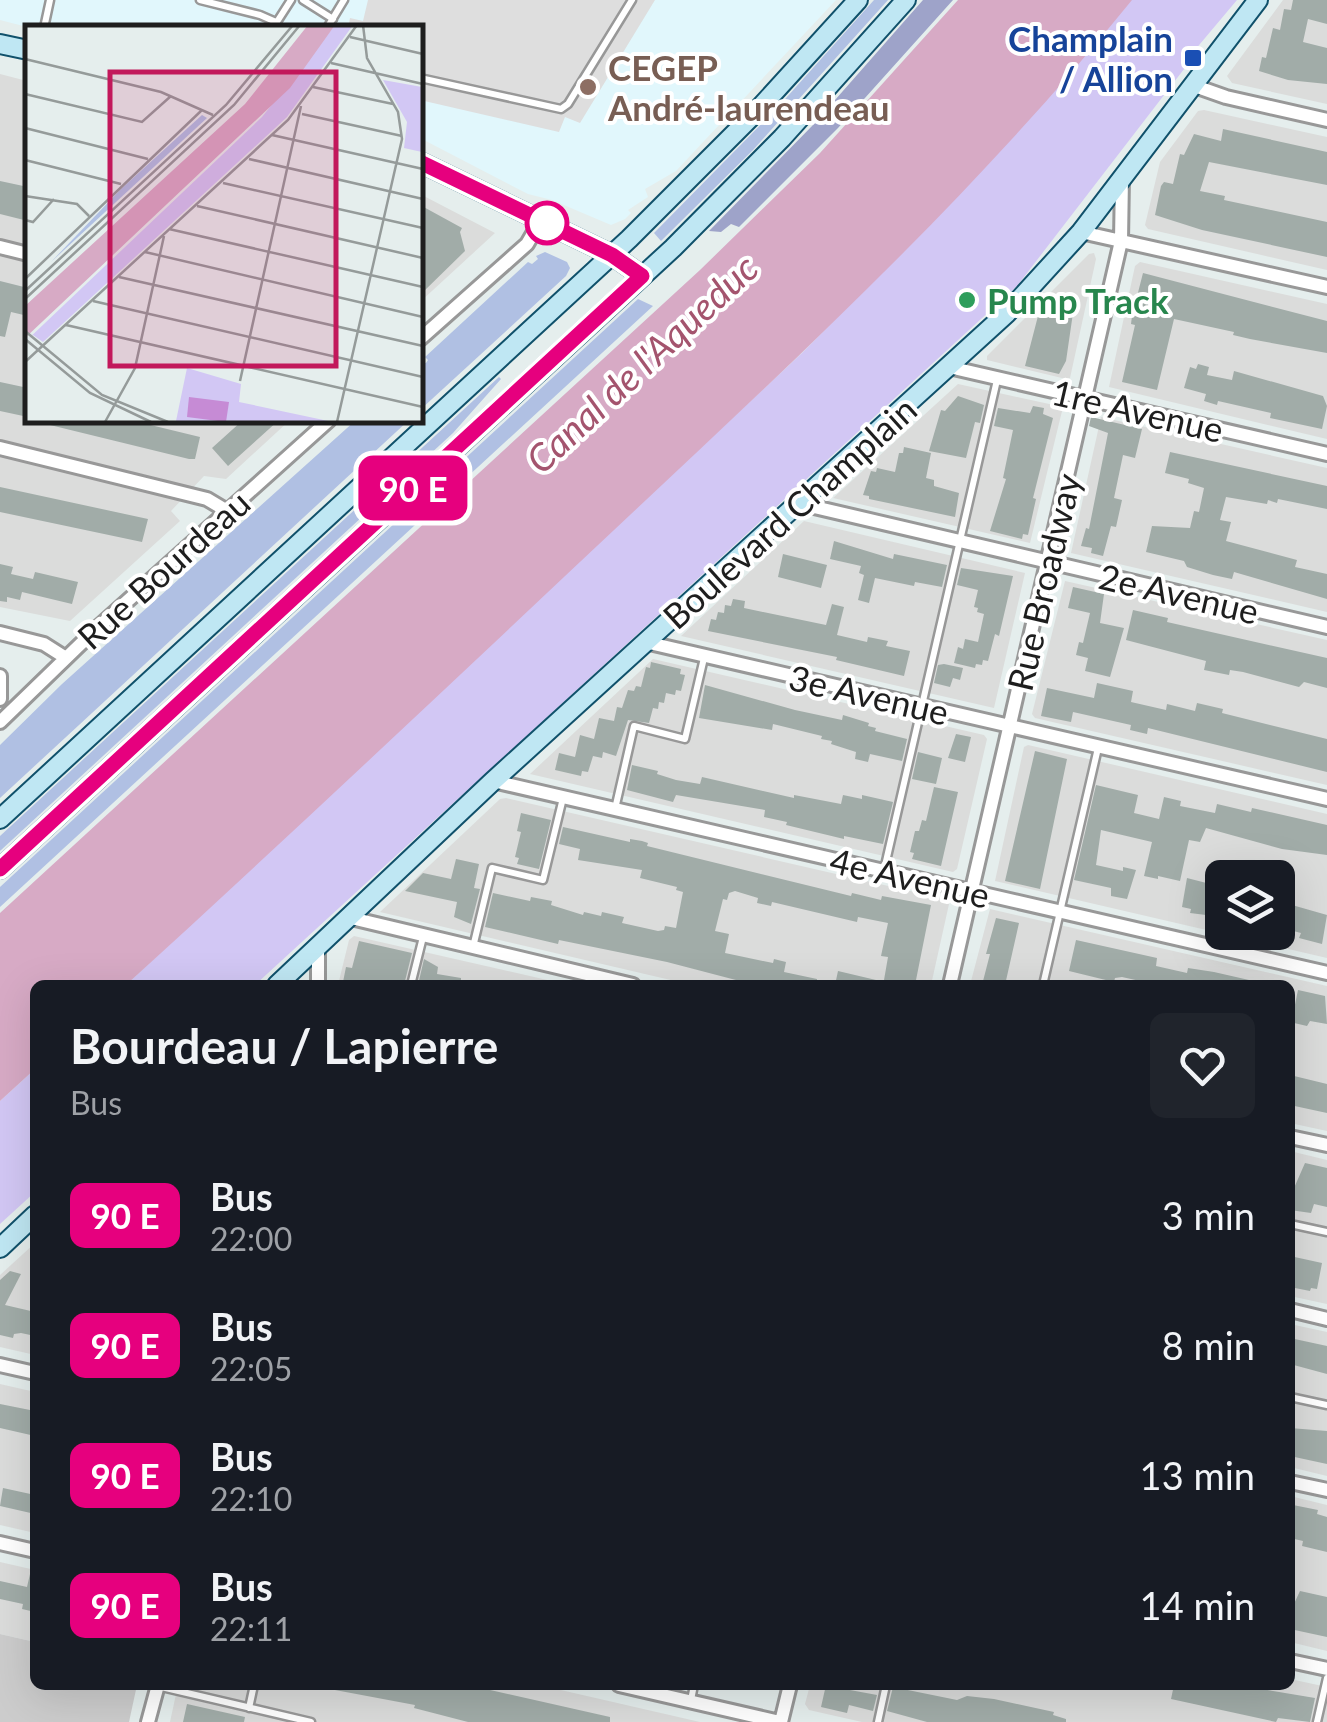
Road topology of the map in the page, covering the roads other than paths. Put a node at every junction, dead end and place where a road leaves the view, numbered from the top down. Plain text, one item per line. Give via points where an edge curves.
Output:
1 (50, 0) edge
2 (200, 0) edge
3 (291, 0) edge
4 (303, 0) edge
5 (344, 0) edge
6 (632, 0) edge
7 (858, 0) edge
8 (906, 0) edge
9 (1258, 0) edge
10 (333, 19) junction
11 (45, 25) edge
12 (274, 25) edge
13 (330, 25) edge
14 (0, 44) edge
15 (25, 49) edge
16 (422, 78) edge
17 (1192, 85) junction
18 (1327, 120) edge
19 (422, 163) edge
20 (1122, 177) junction
21 (540, 220) junction
22 (1081, 232) junction
23 (1121, 241) junction
24 (0, 248) edge
25 (25, 253) edge
26 (612, 255) junction
27 (642, 276) junction
28 (1327, 287) edge
29 (422, 337) edge
30 (949, 367) junction
31 (997, 378) junction
32 (1086, 398) junction
33 (327, 422) edge
34 (0, 448) edge
35 (1327, 454) edge
36 (797, 503) junction
37 (226, 510) junction
38 (959, 542) junction
39 (1047, 562) junction
40 (1327, 627) edge
41 (0, 634) edge
42 (645, 642) junction
43 (705, 656) junction
44 (66, 658) junction
45 (0, 676) edge
46 (0, 699) edge
47 (920, 706) junction
48 (0, 722) edge
49 (1009, 726) junction
50 (1098, 747) junction
51 (493, 781) junction
52 (563, 797) junction
53 (1327, 799) edge
54 (614, 809) junction
55 (0, 819) edge
56 (0, 869) edge
57 (884, 871) junction
58 (972, 891) junction
59 (1060, 912) junction
60 (347, 918) junction
61 (423, 937) junction
62 (318, 945) junction
63 (473, 948) junction
64 (1327, 973) edge
65 (282, 980) edge
66 (318, 980) edge
67 (412, 980) edge
68 (611, 980) edge
69 (951, 980) edge
70 (1044, 980) edge
71 (1295, 1138) edge
72 (1327, 1145) edge
73 (30, 1221) edge
74 (1295, 1225) edge
75 (1327, 1232) edge
76 (0, 1248) edge
77 (1295, 1311) edge
78 (1327, 1319) edge
79 (0, 1366) edge
80 (30, 1372) edge
81 (1295, 1398) edge
82 (1327, 1406) edge
83 (1295, 1483) edge
84 (1327, 1490) edge
85 (0, 1543) edge
86 (30, 1550) edge
87 (1295, 1662) edge
88 (1327, 1669) edge
89 (1327, 1678) edge
90 (157, 1690) edge
91 (175, 1690) edge
92 (253, 1690) edge
93 (639, 1690) edge
94 (693, 1690) edge
95 (789, 1690) edge
96 (885, 1690) edge
97 (690, 1702) junction
98 (249, 1708) junction
99 (148, 1722) edge
100 (311, 1722) edge
101 (781, 1722) edge
102 (878, 1722) edge
103 (1317, 1722) edge

1 - 11 lane
2 - 12 lane via 260,14
3 - 12 lane
4 - 10 lane
5 - 10 lane
6 - 16 lane via 561,110
7 - 26 main road
8 - 27 main road via 782,138
9 - 17 main road, Boulevard Champlain
10 - 13 lane
14 - 15 main road
17 - 18 street
17 - 20 main road, Boulevard Champlain
19 - 21 main road
20 - 22 main road, Boulevard Champlain
20 - 23 street, Rue Broadway
21 - 26 main road
21 - 29 street via 527,244
22 - 23 street
22 - 30 main road, Boulevard Champlain
23 - 28 street
23 - 32 street, Rue Broadway
24 - 25 street
26 - 27 main road
26 - 55 main road
27 - 56 main road
30 - 31 street, 1re Avenue
30 - 36 main road, Boulevard Champlain
31 - 32 street, 1re Avenue
31 - 38 lane
32 - 35 street, 1re Avenue
32 - 39 street, Rue Broadway
33 - 37 street, Rue Bourdeau
34 - 37 street via 207,499
36 - 38 street, 2e Avenue
36 - 42 main road, Boulevard Champlain
37 - 44 street, Rue Bourdeau
38 - 39 street, 2e Avenue
38 - 47 lane
39 - 40 street, 2e Avenue
39 - 49 street, Rue Broadway
41 - 44 street via 44,644
42 - 43 street, 3e Avenue
42 - 51 main road, Boulevard Champlain
43 - 47 street, 3e Avenue
43 - 54 lane via 685,740 634,726
44 - 48 street, Rue Bourdeau
45 - 46 street
47 - 49 street, 3e Avenue
47 - 57 lane
49 - 50 street, 3e Avenue
49 - 58 street, Rue Broadway
50 - 53 street, 3e Avenue
50 - 59 lane
51 - 52 street, 4e Avenue
51 - 60 main road, Boulevard Champlain
52 - 54 street, 4e Avenue
52 - 63 lane via 543,880 492,868
54 - 57 street, 4e Avenue
57 - 58 street, 4e Avenue
58 - 59 street, 4e Avenue
58 - 69 street, Rue Broadway
59 - 64 street, 4e Avenue
59 - 70 lane
60 - 61 street
60 - 62 main road, Boulevard Champlain
61 - 63 street
61 - 67 lane
62 - 65 main road, Boulevard Champlain
62 - 66 street
63 - 68 street
71 - 72 street
73 - 76 main road
74 - 75 lane
77 - 78 street
79 - 80 street
81 - 82 lane
83 - 84 street
85 - 86 street
87 - 88 street
89 - 103 lane
90 - 99 street
91 - 98 lane
92 - 98 lane
93 - 97 street
94 - 97 lane
95 - 101 street
96 - 102 lane
97 - 101 street
98 - 100 lane

